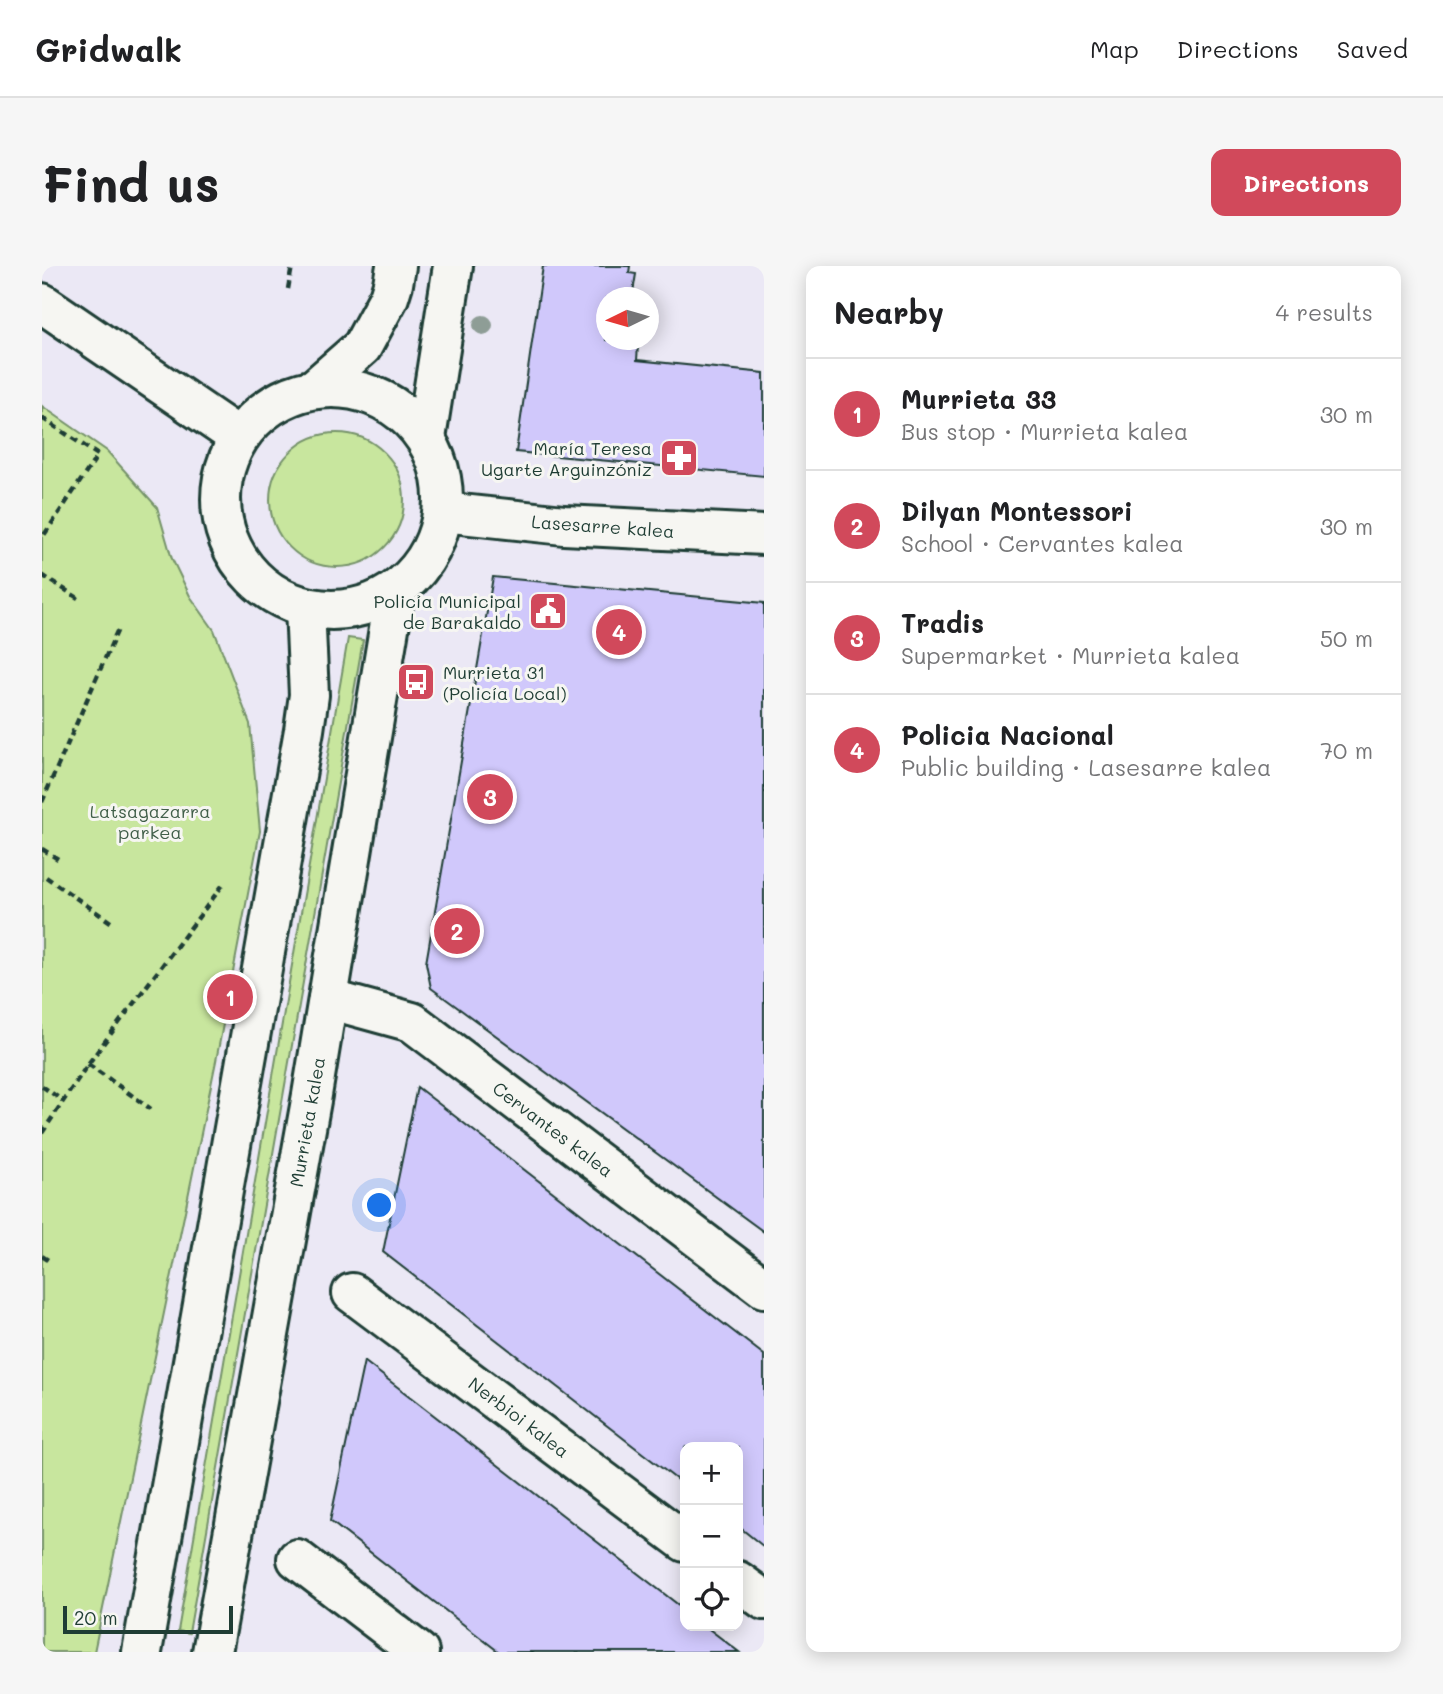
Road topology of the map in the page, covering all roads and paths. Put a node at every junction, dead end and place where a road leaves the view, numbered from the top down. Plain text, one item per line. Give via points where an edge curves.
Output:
1 (292, 266) edge
2 (397, 266) edge
3 (453, 266) edge
4 (288, 289) dead end
5 (42, 303) edge
6 (315, 388) junction
7 (42, 418) edge
8 (237, 436) junction
9 (426, 438) junction
10 (443, 512) junction
11 (764, 535) edge
12 (42, 538) edge
13 (42, 575) edge
14 (395, 592) junction
15 (81, 600) dead end
16 (305, 608) junction
17 (118, 629) dead end
18 (42, 802) edge
19 (42, 849) edge
20 (58, 859) dead end
21 (46, 877) dead end
22 (228, 878) dead end
23 (112, 923) dead end
24 (328, 999) junction
25 (88, 1065) junction
26 (42, 1086) edge
27 (63, 1101) junction
28 (151, 1109) dead end
29 (42, 1133) edge
30 (42, 1256) edge
31 (48, 1260) dead end
32 (764, 1288) edge
33 (352, 1293) dead end
34 (680, 1538) edge
35 (298, 1559) dead end
36 (743, 1585) edge
37 (764, 1600) edge
38 (142, 1652) edge
39 (212, 1652) edge
40 (419, 1652) edge

1 - 4 path
2 - 6 street via 389,297 362,347
3 - 9 street
5 - 8 street
6 - 8 street via 266,408
6 - 9 street via 348,388 378,397 405,414
7 - 12 path via 98,455
8 - 16 street via 221,497 226,534 244,567 271,592
9 - 10 street via 441,473
10 - 11 street, Lasesarre kalea via 564,525
10 - 14 street via 435,543 418,570
13 - 15 path
14 - 16 street via 367,606 336,611
14 - 24 street, Murrieta kalea
16 - 38 street via 309,695 304,730
17 - 18 path
19 - 20 path
21 - 23 path
22 - 25 path
24 - 32 street, Cervantes kalea via 412,1022
24 - 39 street, Murrieta kalea
25 - 27 path
25 - 28 path
26 - 27 path
27 - 29 path
30 - 31 path
33 - 34 street, Nerbioi kalea
35 - 40 street
36 - 37 street

